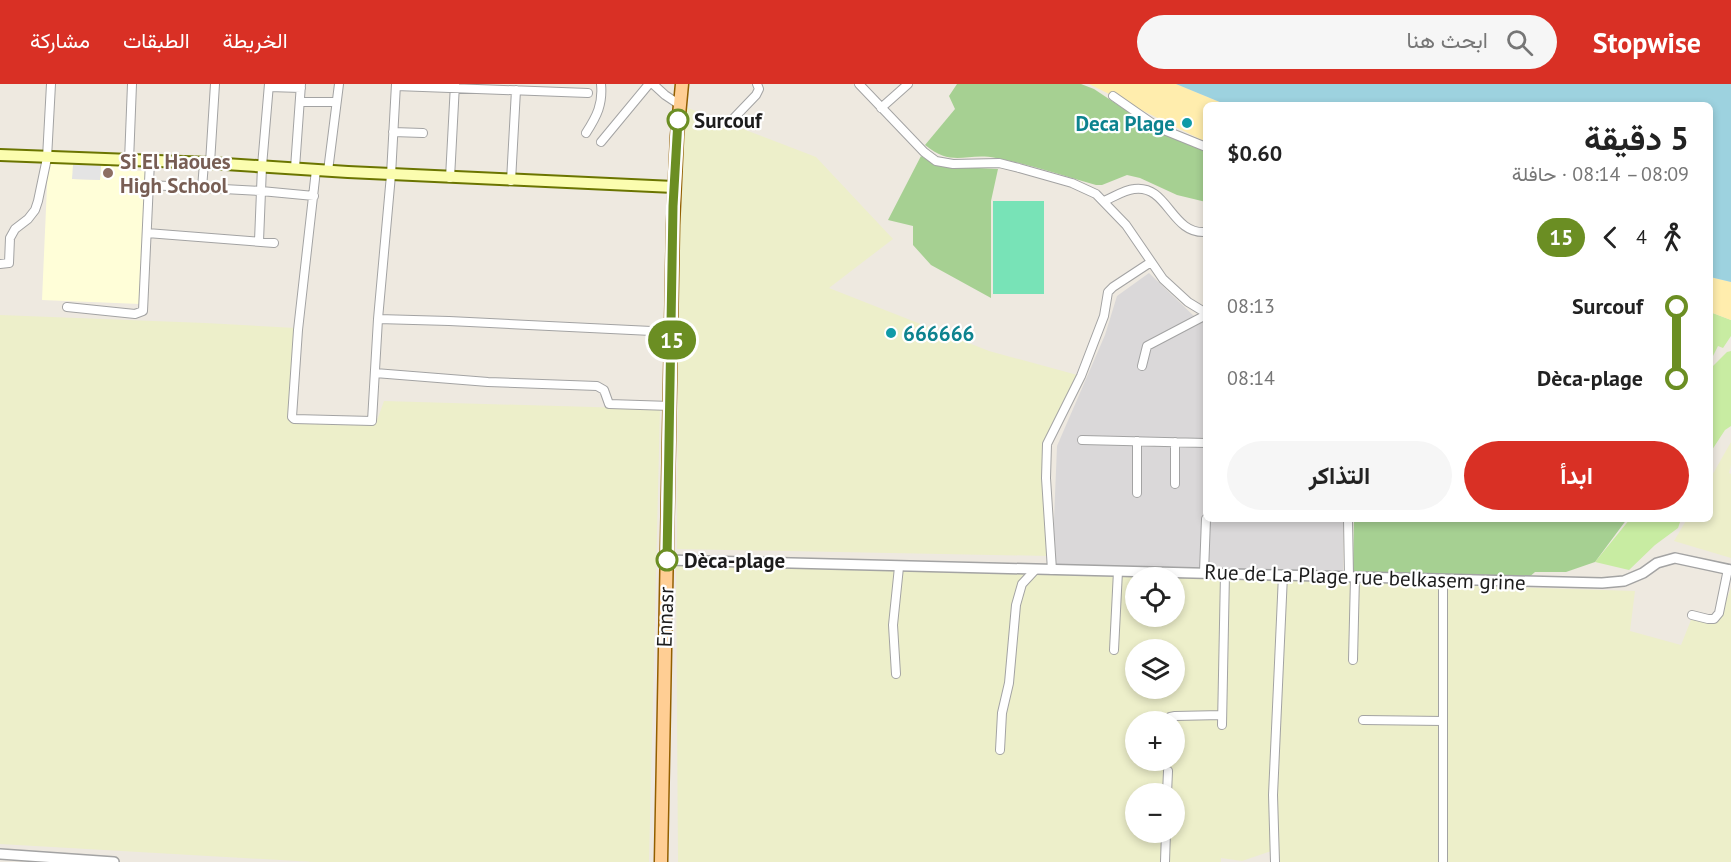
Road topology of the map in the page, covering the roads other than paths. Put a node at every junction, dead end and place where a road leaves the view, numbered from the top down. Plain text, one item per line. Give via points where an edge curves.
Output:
1 (51, 84) edge
2 (132, 84) edge
3 (215, 84) edge
4 (339, 84) edge
5 (601, 84) edge
6 (649, 84) edge
7 (653, 84) edge
8 (682, 84) edge
9 (757, 84) edge
10 (859, 84) edge
11 (908, 84) edge
12 (396, 85) edge
13 (269, 86) edge
14 (301, 86) edge
15 (455, 86) edge
16 (516, 90) junction
17 (588, 93) dead end
18 (1113, 96) dead end
19 (300, 102) junction
20 (336, 102) junction
21 (680, 105) junction
22 (881, 108) junction
23 (732, 120) dead end
24 (393, 132) junction
25 (423, 133) dead end
26 (586, 133) dead end
27 (602, 142) dead end
28 (1203, 146) edge
29 (0, 155) edge
30 (47, 158) junction
31 (129, 161) junction
32 (150, 161) junction
33 (207, 163) junction
34 (262, 166) junction
35 (295, 168) junction
36 (322, 170) junction
37 (391, 175) junction
38 (450, 178) junction
39 (511, 181) junction
40 (149, 185) junction
41 (674, 187) junction
42 (202, 188) junction
43 (261, 191) junction
44 (314, 196) junction
45 (1104, 201) junction
46 (1203, 232) edge
47 (147, 233) junction
48 (259, 241) junction
49 (274, 243) dead end
50 (1151, 262) junction
51 (0, 264) edge
52 (67, 306) dead end
53 (1203, 312) edge
54 (1203, 316) edge
55 (378, 319) junction
56 (672, 332) junction
57 (1142, 366) dead end
58 (375, 374) junction
59 (671, 406) junction
60 (1082, 440) dead end
61 (1137, 441) junction
62 (1175, 442) junction
63 (1203, 443) edge
64 (1175, 484) dead end
65 (1137, 493) dead end
66 (1206, 522) edge
67 (1348, 522) edge
68 (667, 560) junction
69 (899, 567) junction
70 (1035, 570) junction
71 (1052, 570) junction
72 (1729, 570) edge
73 (1118, 571) junction
74 (1204, 572) junction
75 (1225, 573) junction
76 (1282, 575) junction
77 (1352, 577) junction
78 (1443, 580) junction
79 (1692, 615) dead end
80 (1114, 650) dead end
81 (1353, 660) dead end
82 (896, 674) dead end
83 (1222, 714) junction
84 (1185, 716) edge
85 (1363, 720) dead end
86 (1443, 721) junction
87 (1222, 725) dead end
88 (1000, 750) dead end
89 (1168, 771) dead end
90 (1167, 783) edge
91 (1166, 843) edge
92 (0, 854) edge
93 (46, 860) edge
94 (90, 861) edge
95 (114, 862) edge
96 (661, 862) edge
97 (1165, 862) edge
98 (1275, 862) edge
99 (1443, 862) edge

1 - 30 street
2 - 31 street
3 - 33 street
4 - 20 street
5 - 26 street via 600,109
6 - 27 street
7 - 21 street
8 - 21 main road, Ennasr
9 - 23 street via 756,96
10 - 22 street
11 - 22 street
12 - 15 street
12 - 24 street
13 - 14 street
13 - 34 street
14 - 19 street
15 - 16 street
15 - 38 street
16 - 17 street
16 - 39 street
18 - 28 street via 1159,128
19 - 20 street
19 - 35 street
20 - 36 street
21 - 41 main road, Ennasr
22 - 45 street via 936,161 999,163 1072,183
24 - 25 street
24 - 37 street
29 - 30 main road
30 - 31 main road
30 - 51 street via 35,210 10,238 9,263
31 - 32 main road
32 - 33 main road
32 - 40 street
33 - 34 main road
33 - 42 street
34 - 35 main road
34 - 43 street
35 - 36 main road
36 - 37 main road
36 - 44 street
37 - 38 main road
37 - 55 street
38 - 39 main road
39 - 41 main road
40 - 42 street
40 - 47 street
41 - 56 main road, Ennasr
42 - 43 street
43 - 44 street
43 - 48 street
44 - 58 street via 292,417 372,421
45 - 46 street via 1132,189 1152,191 1177,221
45 - 50 street
47 - 48 street
47 - 52 street via 143,311 135,314
48 - 49 street
50 - 53 street via 1163,279
50 - 71 street via 1108,292 1104,316 1081,376 1047,444
54 - 57 street via 1147,345
55 - 56 street
55 - 58 street
56 - 59 main road, Ennasr
58 - 59 street via 597,386 604,390 609,404
59 - 68 main road, Ennasr
60 - 61 street
61 - 62 street
61 - 65 street
62 - 63 street
62 - 64 street
66 - 74 street
67 - 77 street
68 - 69 street, Rue de La Plage rue belkasem grine
68 - 96 main road, Ennasr
69 - 70 street, Rue de La Plage rue belkasem grine
69 - 82 street via 893,625
70 - 71 street, Rue de La Plage rue belkasem grine
70 - 88 street via 1022,584 1016,605
71 - 73 street, Rue de La Plage rue belkasem grine
72 - 78 street, Rue de La Plage rue belkasem grine via 1675,558 1624,581
72 - 79 street via 1719,613 1714,619
73 - 74 street, Rue de La Plage rue belkasem grine
73 - 80 street
74 - 75 street, Rue de La Plage rue belkasem grine
75 - 76 street, Rue de La Plage rue belkasem grine
75 - 83 street
76 - 77 street, Rue de La Plage rue belkasem grine
76 - 98 street via 1273,795
77 - 78 street, Rue de La Plage rue belkasem grine
77 - 81 street
78 - 86 street
83 - 84 street
83 - 87 street
85 - 86 street
86 - 99 street
89 - 90 street
91 - 97 street
92 - 93 street
93 - 94 street
94 - 95 street

